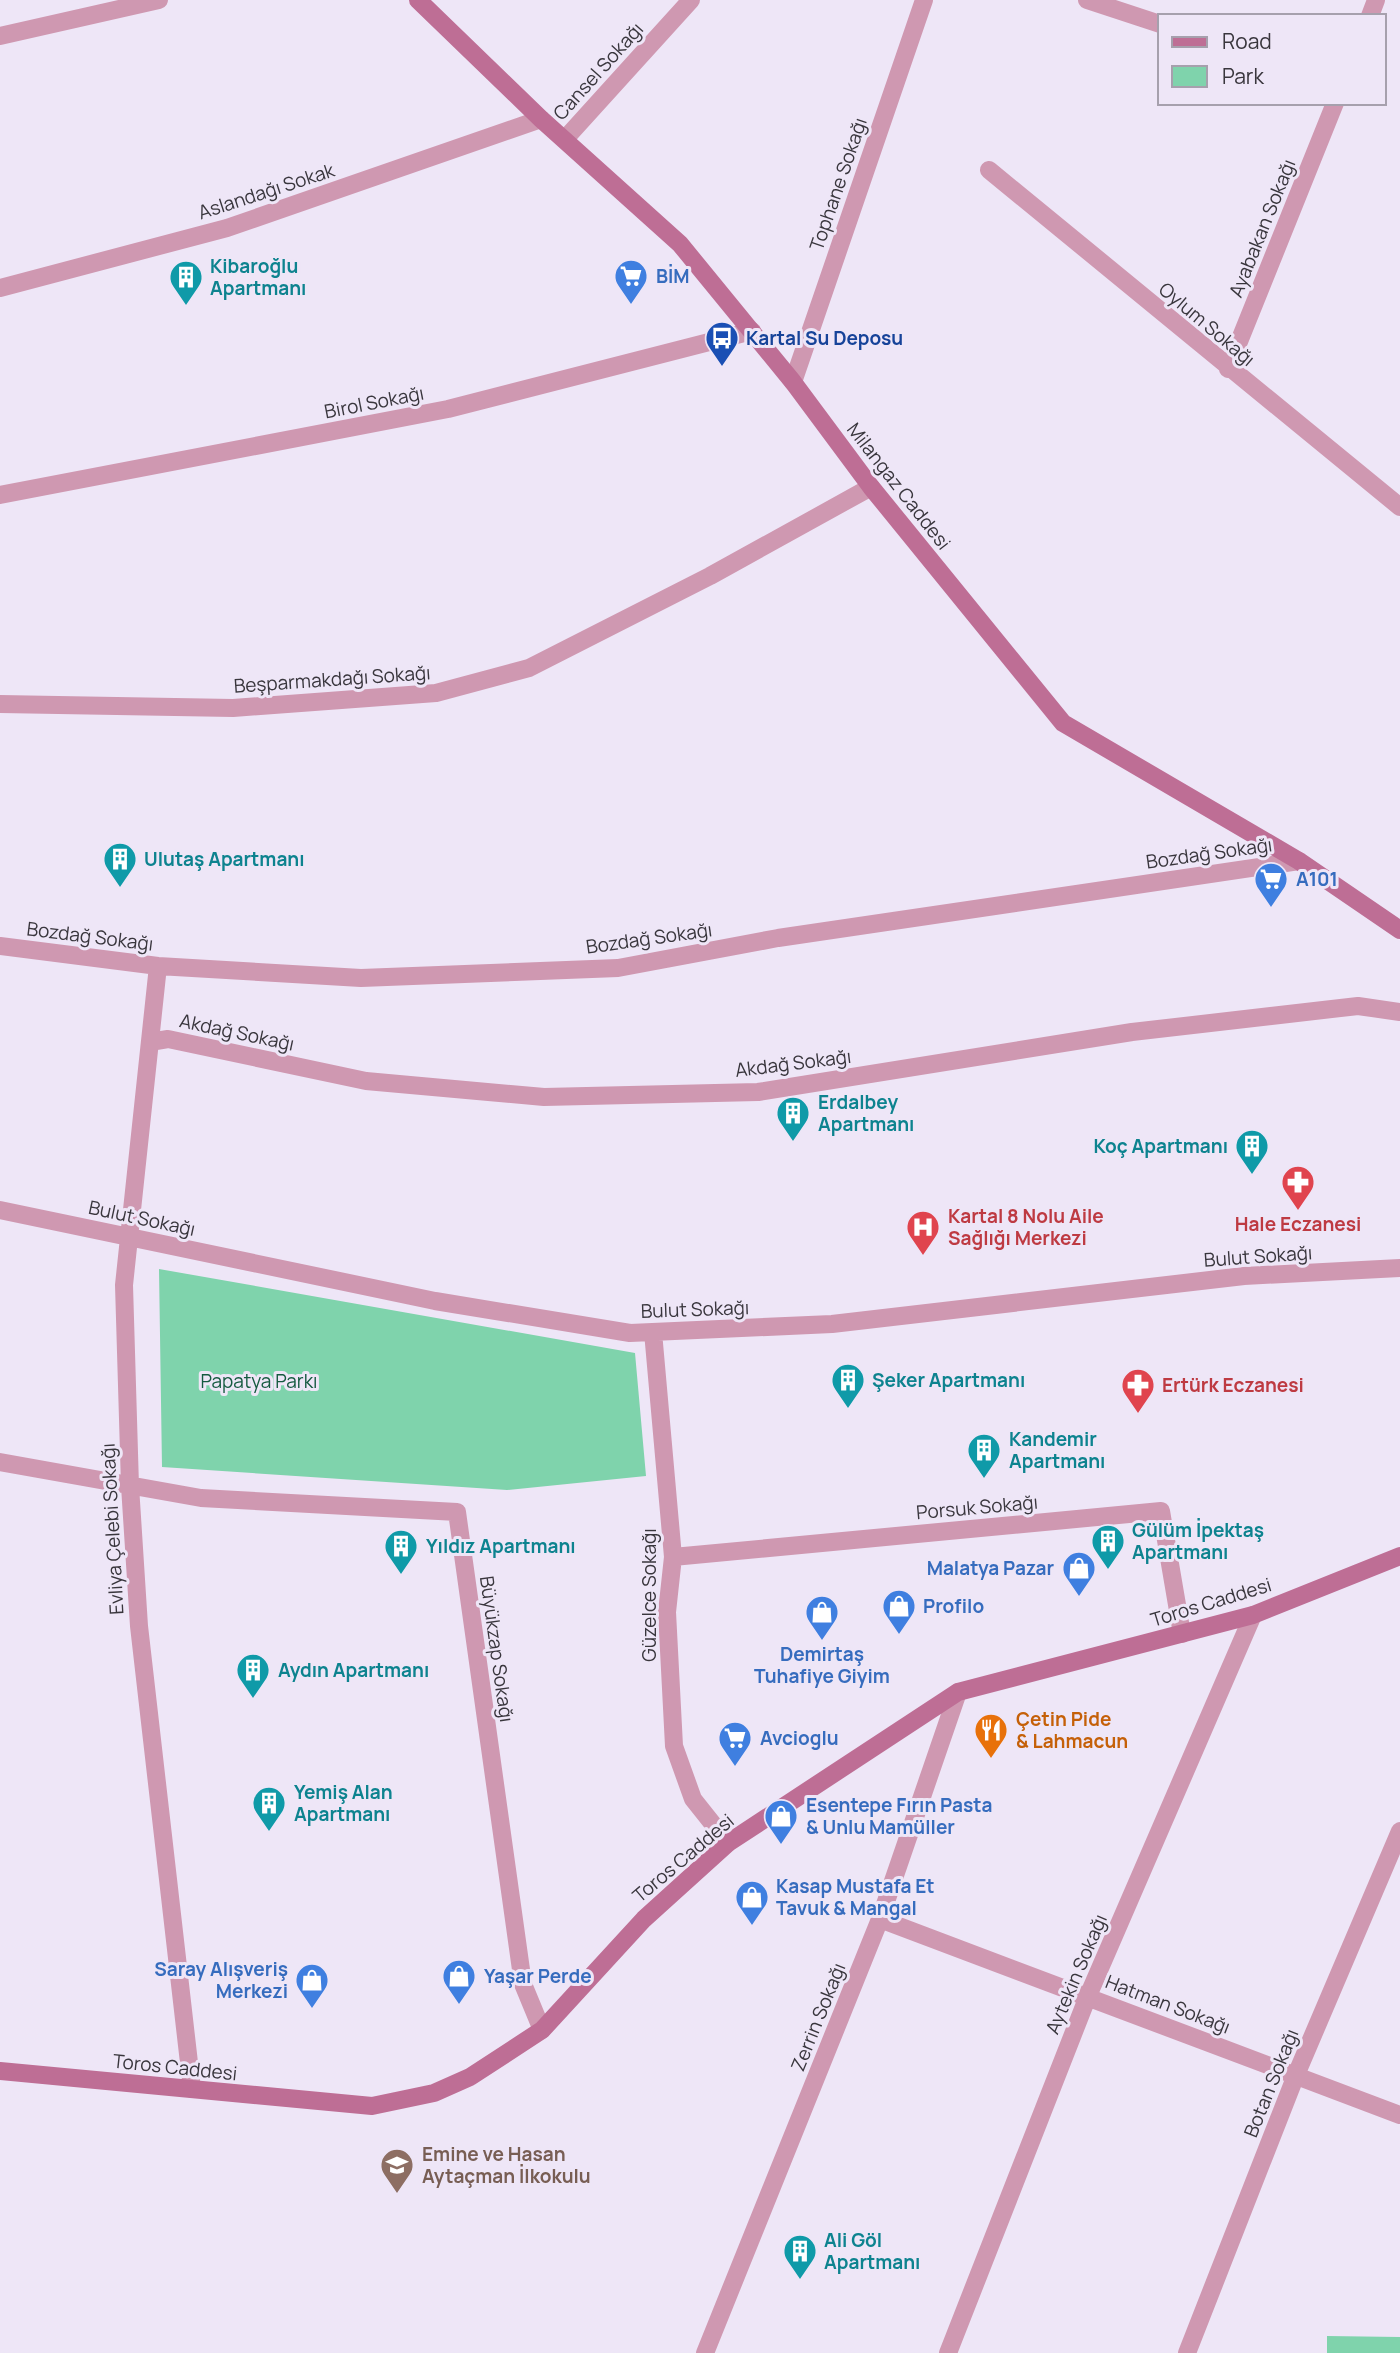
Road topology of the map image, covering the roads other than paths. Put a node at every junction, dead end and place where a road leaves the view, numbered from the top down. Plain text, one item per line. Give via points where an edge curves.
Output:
1 (159, 0) edge
2 (418, 0) edge
3 (691, 0) edge
4 (924, 0) edge
5 (1087, 0) edge
6 (1158, 23) edge
7 (0, 36) edge
8 (1334, 105) edge
9 (541, 119) junction
10 (565, 139) junction
11 (989, 170) dead end
12 (0, 288) edge
13 (752, 331) junction
14 (1228, 369) junction
15 (793, 382) junction
16 (871, 487) junction
17 (0, 495) edge
18 (1400, 507) edge
19 (0, 704) edge
20 (1299, 861) junction
21 (1400, 930) edge
22 (0, 946) edge
23 (158, 966) junction
24 (1400, 1012) edge
25 (150, 1042) junction
26 (0, 1210) edge
27 (127, 1236) junction
28 (1400, 1268) edge
29 (653, 1332) junction
30 (0, 1462) edge
31 (130, 1486) junction
32 (1400, 1556) edge
33 (673, 1557) junction
34 (1253, 1615) junction
35 (1182, 1634) junction
36 (958, 1692) junction
37 (1400, 1831) edge
38 (729, 1843) junction
39 (880, 1919) junction
40 (1088, 1996) junction
41 (542, 2030) junction
42 (0, 2071) edge
43 (1296, 2075) junction
44 (192, 2089) junction
45 (1400, 2115) edge
46 (705, 2353) edge
47 (948, 2353) edge
48 (1187, 2353) edge

1 - 7 street
2 - 9 street, Milangaz Caddesi
3 - 10 street, Cansel Sokağı
4 - 15 street, Tophane Sokağı
5 - 6 street
8 - 14 street, Ayabakan Sokağı
9 - 10 street, Milangaz Caddesi
9 - 12 street, Aslandağı Sokak via 227,228
10 - 13 street, Milangaz Caddesi via 680,244
11 - 14 street, Oylum Sokağı
13 - 15 street, Milangaz Caddesi
13 - 17 street, Birol Sokağı via 448,409
14 - 18 street, Oylum Sokağı
15 - 16 street, Milangaz Caddesi
16 - 19 street, Beşparmakdağı Sokağı via 529,668 436,693 233,708
16 - 20 street, Milangaz Caddesi via 1063,723
20 - 21 street, Milangaz Caddesi
20 - 23 street, Bozdağ Sokağı via 792,936 618,968 361,978
22 - 23 street, Bozdağ Sokağı
23 - 25 street, Evliya Çelebi Sokağı
24 - 25 street, Akdağ Sokağı via 1359,1006 1132,1032 731,1093 544,1097 366,1081 168,1039
25 - 27 street, Evliya Çelebi Sokağı
26 - 27 street, Bulut Sokağı
27 - 29 street, Bulut Sokağı via 435,1301 630,1333
27 - 31 street, Evliya Çelebi Sokağı via 124,1285
28 - 29 street, Bulut Sokağı via 1244,1276 832,1324
29 - 33 street, Güzelce Sokağı
30 - 31 street
31 - 41 street, Büyükzap Sokağı via 201,1498 457,1512 523,1984
31 - 44 street, Evliya Çelebi Sokağı via 139,1626
32 - 34 street, Toros Caddesi
33 - 35 street, Porsuk Sokağı via 1161,1511
33 - 38 street, Güzelce Sokağı via 667,1612 674,1746 692,1799
34 - 35 street, Toros Caddesi
34 - 40 street, Aytekin Sokağı
35 - 36 street, Toros Caddesi
36 - 38 street, Toros Caddesi
36 - 39 street, Zerrin Sokağı
37 - 43 street, Botan Sokağı
38 - 41 street, Toros Caddesi via 644,1919
39 - 40 street, Hatman Sokağı
39 - 46 street, Zerrin Sokağı
40 - 43 street, Hatman Sokağı
40 - 47 street, Aytekin Sokağı
41 - 44 street, Toros Caddesi via 470,2077 434,2093 372,2106
42 - 44 street, Toros Caddesi
43 - 45 street, Hatman Sokağı
43 - 48 street, Botan Sokağı

